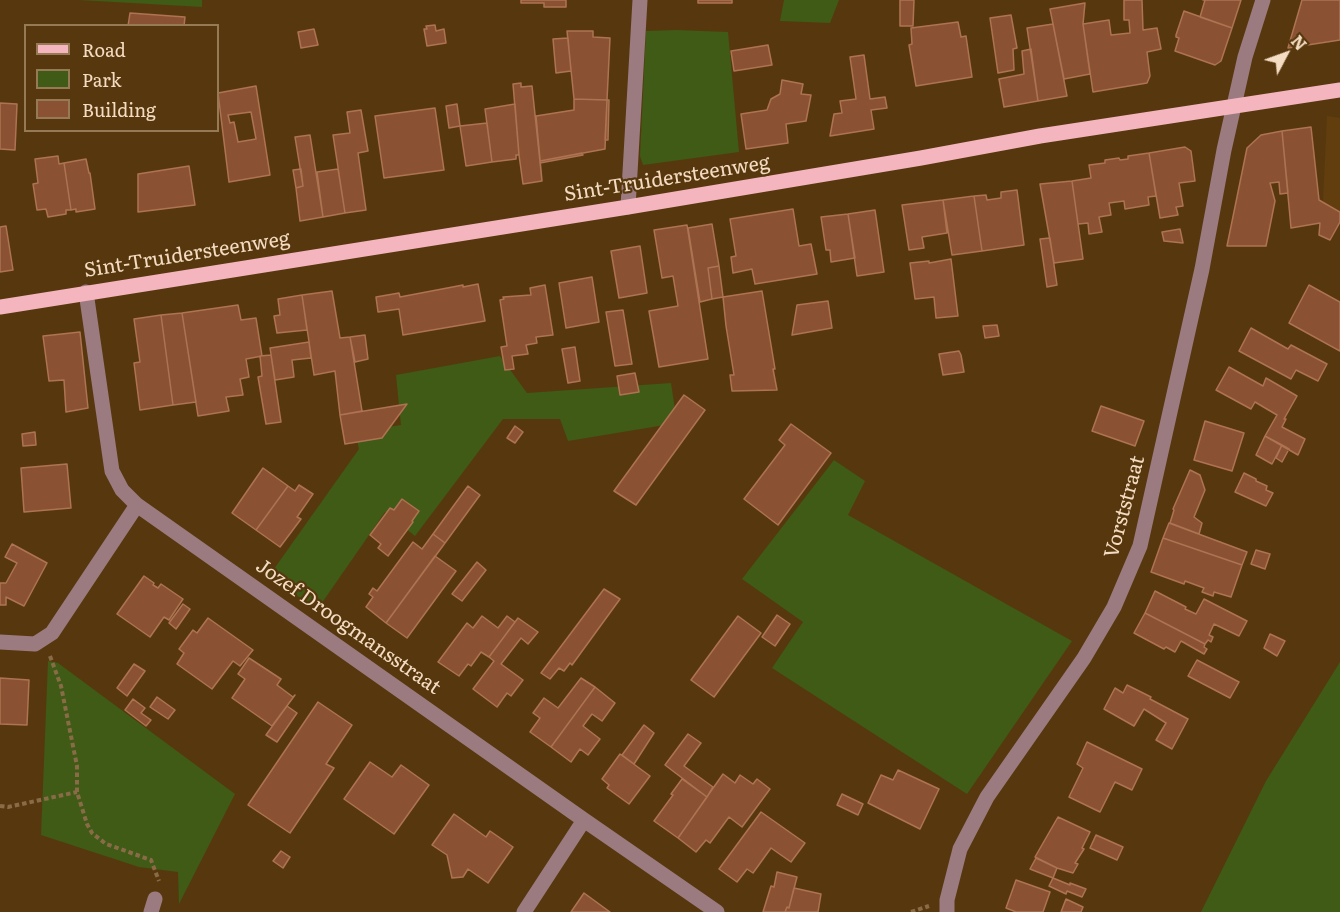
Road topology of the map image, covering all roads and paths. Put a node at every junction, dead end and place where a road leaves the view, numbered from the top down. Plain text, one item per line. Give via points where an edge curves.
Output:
1 (640, 0) edge
2 (1263, 0) edge
3 (1340, 90) edge
4 (1234, 107) junction
5 (628, 207) junction
6 (86, 292) junction
7 (0, 307) edge
8 (137, 505) junction
9 (43, 639) junction
10 (0, 642) edge
11 (77, 792) junction
12 (0, 806) edge
13 (584, 820) junction
14 (153, 905) edge
15 (524, 912) edge
16 (717, 912) edge
17 (947, 912) edge

1 - 5 street
2 - 4 street, Vorststraat
3 - 4 main road, Sint-Truidersteenweg
4 - 5 main road, Sint-Truidersteenweg
4 - 17 street, Vorststraat via 1140,546 1114,607 1090,648 987,797 960,849
5 - 6 main road, Sint-Truidersteenweg
6 - 7 main road, Sint-Truidersteenweg
6 - 8 street, Jozef Droogmansstraat via 112,471 122,490
8 - 9 street via 52,633
8 - 13 street, Jozef Droogmansstraat
9 - 10 street via 35,644
9 - 11 path via 61,686 77,766
11 - 12 path
11 - 14 path via 92,832 106,844 151,860 159,882
13 - 15 street
13 - 16 street, Jozef Droogmansstraat

